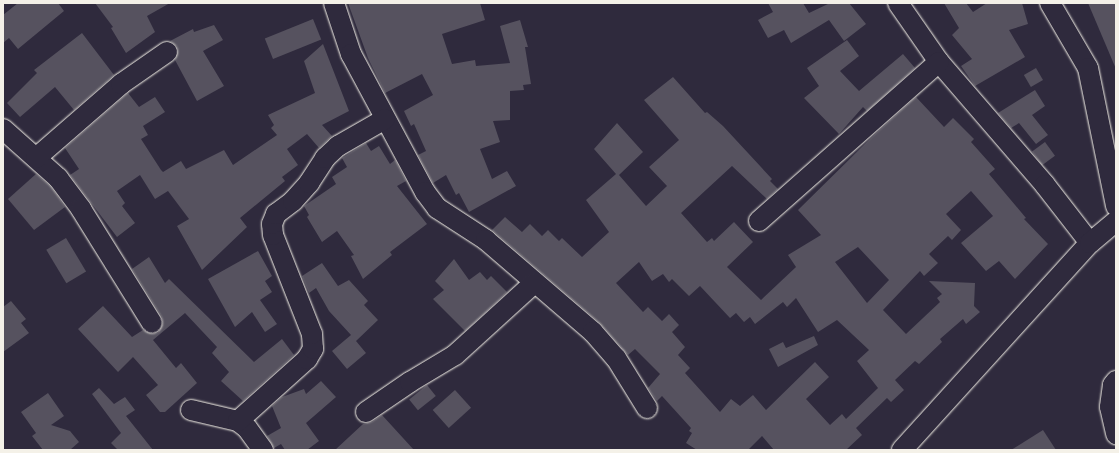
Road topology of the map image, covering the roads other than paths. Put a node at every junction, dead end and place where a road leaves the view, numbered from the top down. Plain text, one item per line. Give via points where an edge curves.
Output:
1 (334, 3) edge
2 (898, 3) edge
3 (1050, 3) edge
4 (167, 52) dead end
5 (939, 62) junction
6 (386, 119) junction
7 (3, 129) edge
8 (36, 158) junction
9 (1116, 206) edge
10 (759, 221) dead end
11 (1116, 221) edge
12 (1090, 243) junction
13 (534, 283) junction
14 (152, 323) dead end
15 (1116, 382) edge
16 (647, 408) dead end
17 (191, 410) dead end
18 (366, 412) dead end
19 (238, 421) junction
20 (1116, 434) edge
21 (263, 450) edge
22 (902, 450) edge

1 - 6 street via 351,54
2 - 5 street
3 - 9 street via 1088,68
4 - 8 street via 121,84
5 - 10 street
5 - 12 street via 1045,185
6 - 13 street via 425,192 437,208 486,240
6 - 19 street via 338,146 325,158 312,179 293,201 276,214 272,224 273,235 312,334 313,348 307,359
7 - 8 street
8 - 14 street via 58,178 81,209
11 - 12 street
12 - 22 street
13 - 16 street via 593,332 616,358
13 - 18 street via 455,355
15 - 20 street via 1113,385 1110,407
17 - 19 street
19 - 21 street via 247,428

